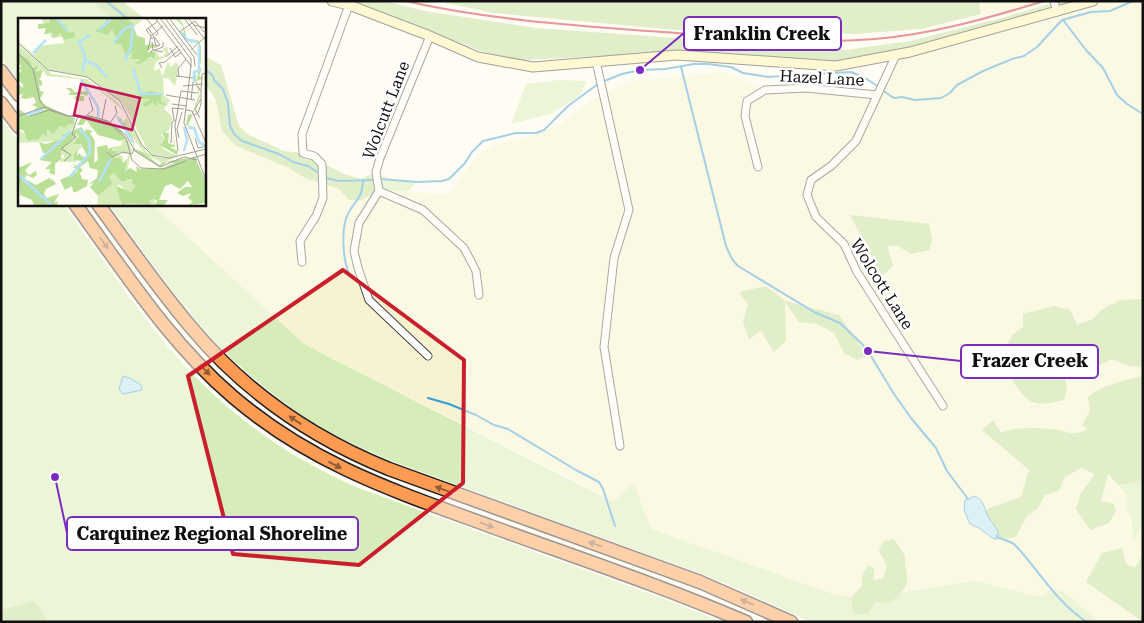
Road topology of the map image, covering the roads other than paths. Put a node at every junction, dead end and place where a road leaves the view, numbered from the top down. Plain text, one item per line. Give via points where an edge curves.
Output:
1 (332, 1) edge
2 (1054, 1) edge
3 (1093, 1) edge
4 (349, 5) junction
5 (1057, 12) junction
6 (430, 36) junction
7 (896, 55) junction
8 (596, 61) junction
9 (1, 71) edge
10 (18, 94) edge
11 (877, 95) junction
12 (1, 103) edge
13 (18, 126) edge
14 (758, 167) dead end
15 (379, 191) junction
16 (76, 205) edge
17 (99, 205) edge
18 (302, 262) dead end
19 (479, 295) dead end
20 (428, 356) dead end
21 (943, 406) dead end
22 (620, 446) dead end
23 (746, 622) edge
24 (791, 622) edge

1 - 4 street
2 - 5 street
3 - 5 street
4 - 6 street
4 - 18 street via 302,134 303,153 314,156 322,164 323,183 323,198 316,216 300,242
5 - 7 street
6 - 8 street via 478,57 533,66
6 - 15 street, Wolcutt Lane via 380,158 376,172
7 - 8 street via 836,66 677,55
7 - 11 street, Wolcott Lane
8 - 22 street via 629,210 614,258 604,346
9 - 10 highway
11 - 14 street, Hazel Lane via 806,88 765,90 748,101 745,116
11 - 21 street, Wolcott Lane via 856,141 831,166 811,180 807,195 816,217 844,244 856,272
12 - 13 highway
15 - 19 street via 423,210 464,248 476,271
15 - 20 street via 359,222 354,251 358,268 368,300
16 -> 23 highway via 158,317 194,359 244,406 300,446 386,488 670,591
24 -> 17 highway via 700,582 389,469 316,433 259,394 209,348 173,306

